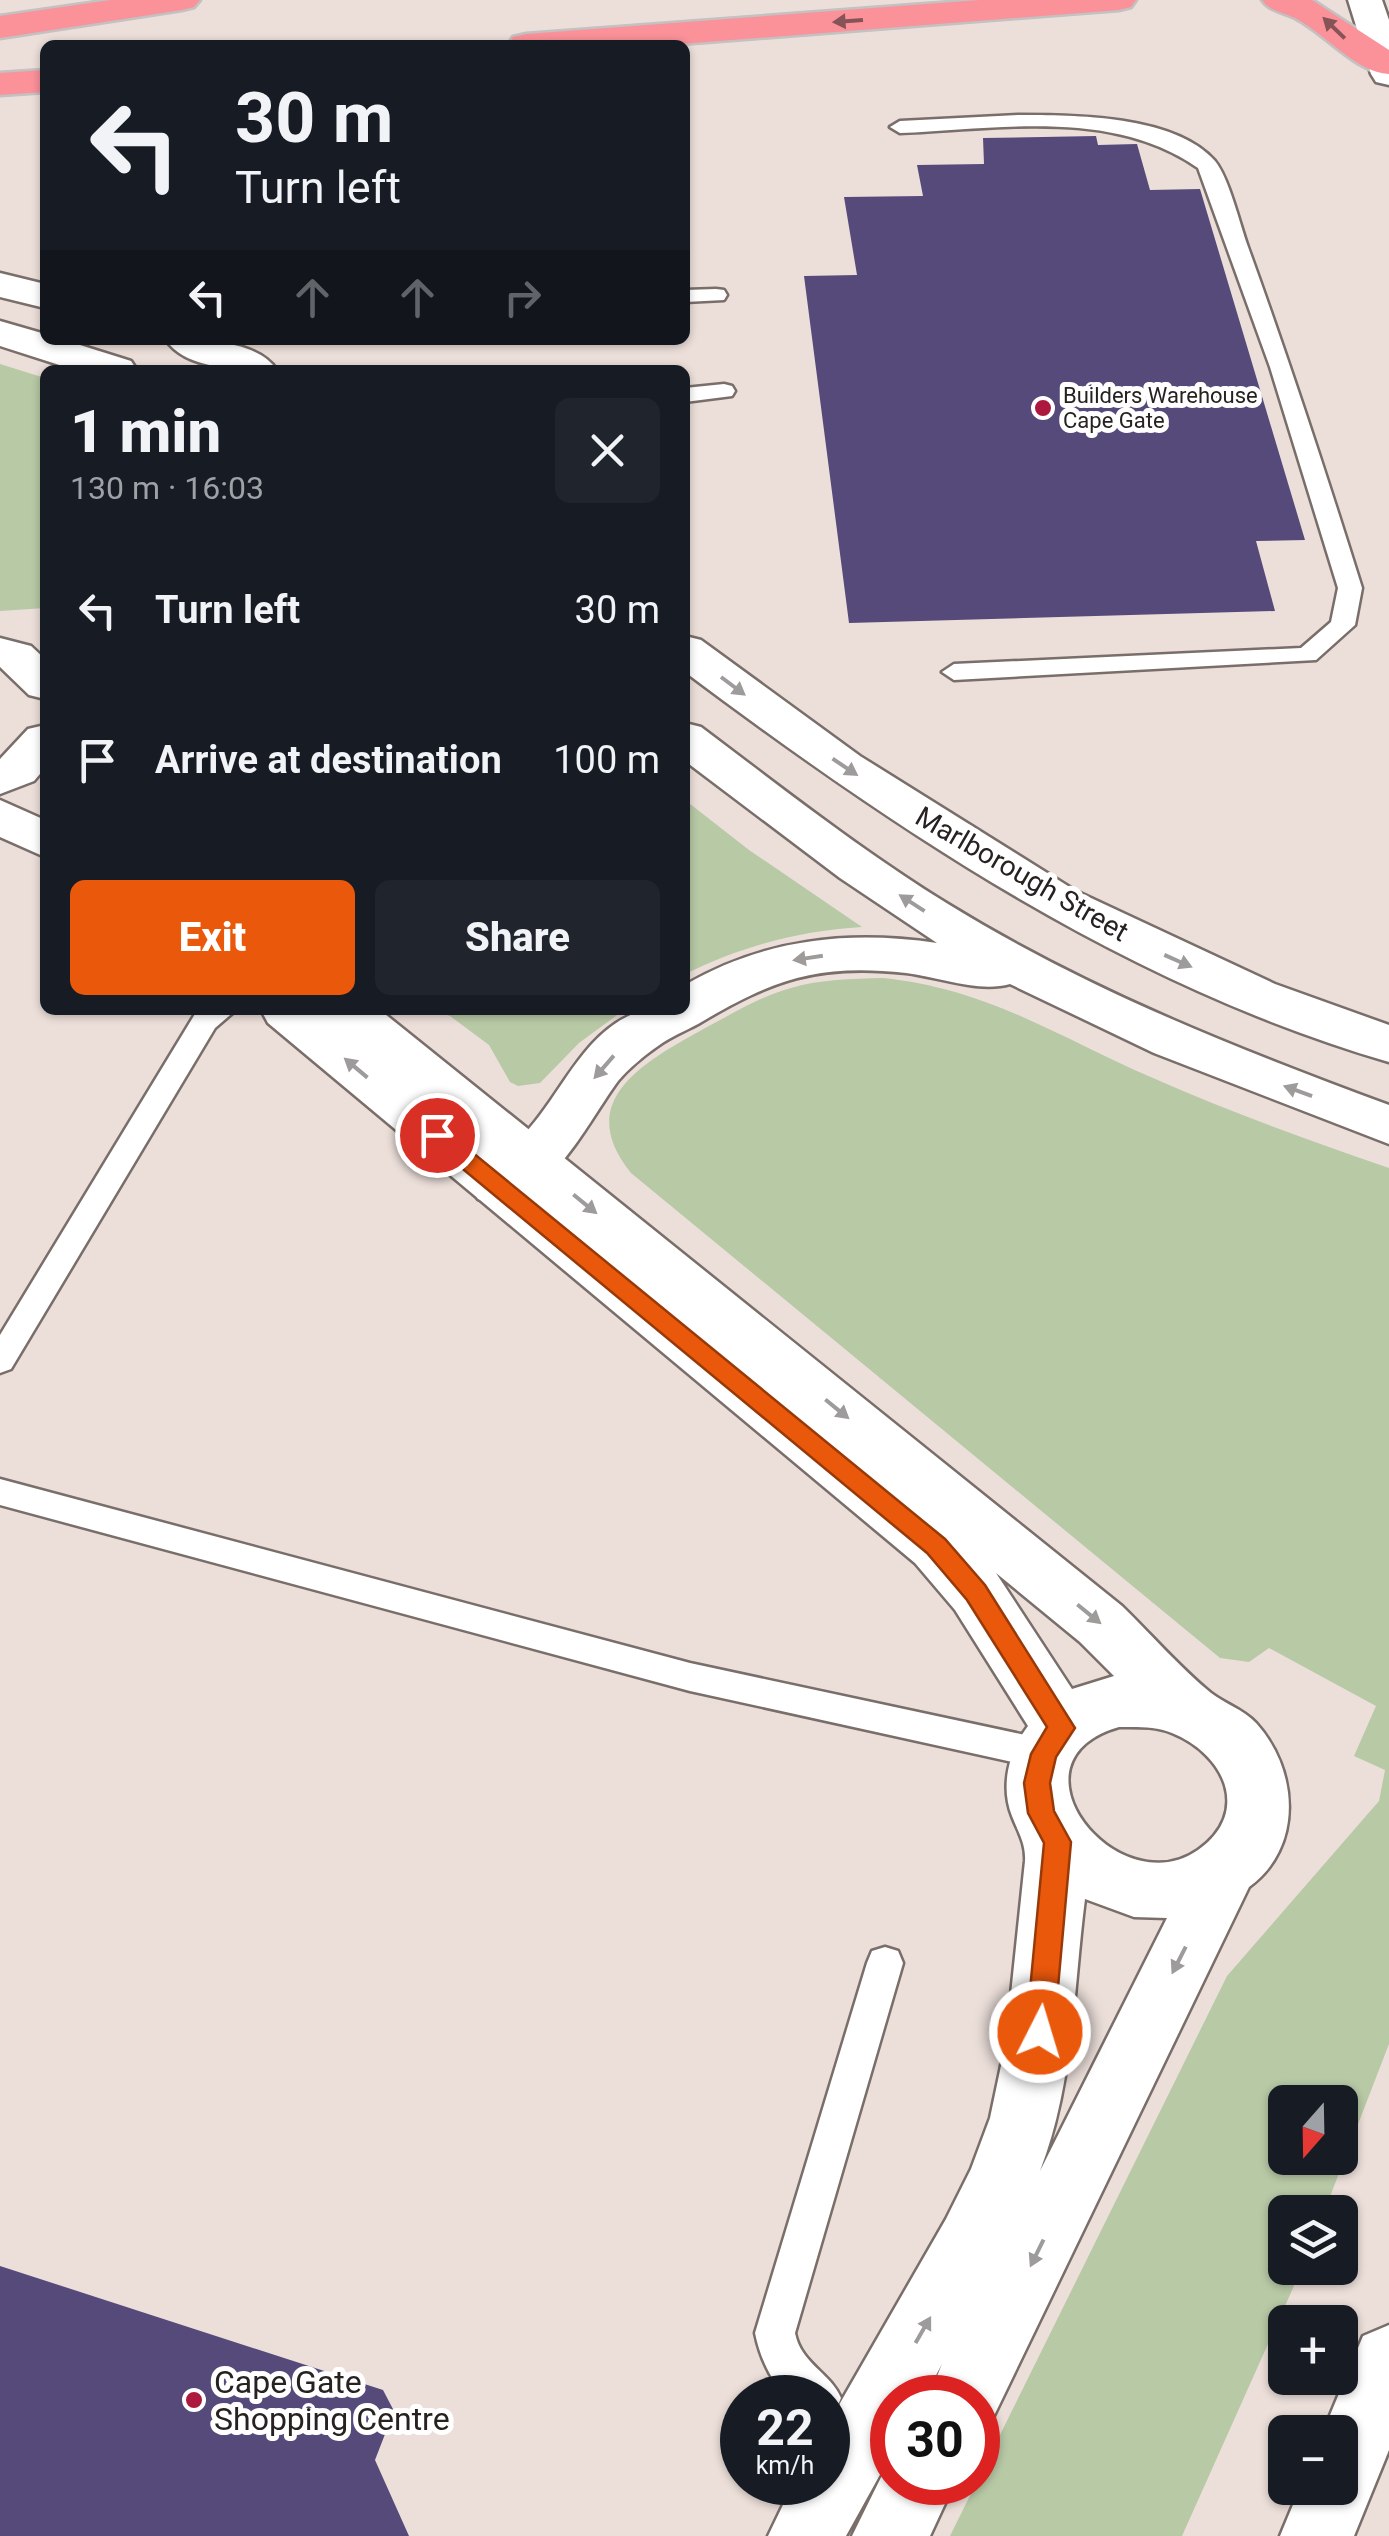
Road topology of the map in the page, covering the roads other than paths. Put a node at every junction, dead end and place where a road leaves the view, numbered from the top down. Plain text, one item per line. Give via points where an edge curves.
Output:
1 (182, 0) edge
2 (1120, 0) edge
3 (1279, 0) edge
4 (1365, 0) edge
5 (0, 27) edge
6 (592, 40) edge
7 (1387, 69) edge
8 (40, 81) edge
9 (0, 84) edge
10 (900, 127) dead end
11 (0, 286) edge
12 (40, 295) edge
13 (716, 295) dead end
14 (690, 296) edge
15 (0, 333) edge
16 (198, 345) edge
17 (101, 365) edge
18 (245, 365) edge
19 (724, 391) dead end
20 (690, 394) edge
21 (690, 654) edge
22 (954, 672) dead end
23 (690, 742) edge
24 (40, 747) edge
25 (0, 779) edge
26 (0, 816) edge
27 (40, 838) edge
28 (1042, 980) junction
29 (690, 1005) edge
30 (214, 1015) edge
31 (293, 1015) edge
32 (351, 1015) edge
33 (672, 1015) edge
34 (1389, 1044) edge
35 (1389, 1125) edge
36 (514, 1173) junction
37 (0, 1360) edge
38 (0, 1492) edge
39 (1188, 1709) junction
40 (1053, 1741) junction
41 (1058, 1842) junction
42 (1222, 1873) junction
43 (886, 1963) dead end
44 (1389, 2361) edge
45 (792, 2375) edge
46 (975, 2375) edge
47 (850, 2395) edge
48 (1358, 2436) edge
49 (813, 2505) edge
50 (906, 2505) edge
51 (1330, 2505) edge
52 (805, 2536) edge
53 (889, 2536) edge
54 (1317, 2536) edge

1 - 5 highway
2 -> 6 highway
7 -> 3 highway via 1332,22
4 - 7 street
8 - 9 highway
10 - 22 lane via 1092,122 1161,134 1208,165 1281,366 1350,588 1343,625 1307,656
11 - 12 street
13 - 14 lane
15 - 17 street
16 - 18 street
19 - 20 lane
21 -> 34 street, Marlborough Street via 843,767 1059,903 1257,996
28 -> 23 street via 876,879
24 - 25 street
26 - 27 street
28 -> 29 street via 917,954 855,952 752,972
35 -> 28 street via 1174,1042
30 - 37 lane
36 -> 31 street
32 - 36 street
33 -> 36 street via 602,1065 560,1129
36 -> 39 street via 1101,1624
36 - 40 street via 936,1546 976,1592
38 - 40 lane via 690,1678
39 - 40 street via 1120,1700 1088,1710
39 - 42 street via 1226,1733 1252,1767 1260,1806 1250,1844
40 - 41 street via 1037,1783 1042,1813
41 - 42 street via 1091,1872 1135,1889 1182,1889
47 -> 41 street via 954,2274 1016,2142 1040,2032
42 -> 46 street
43 - 45 lane via 775,2333
44 - 48 street
49 - 52 street
50 - 53 street
51 - 54 street

